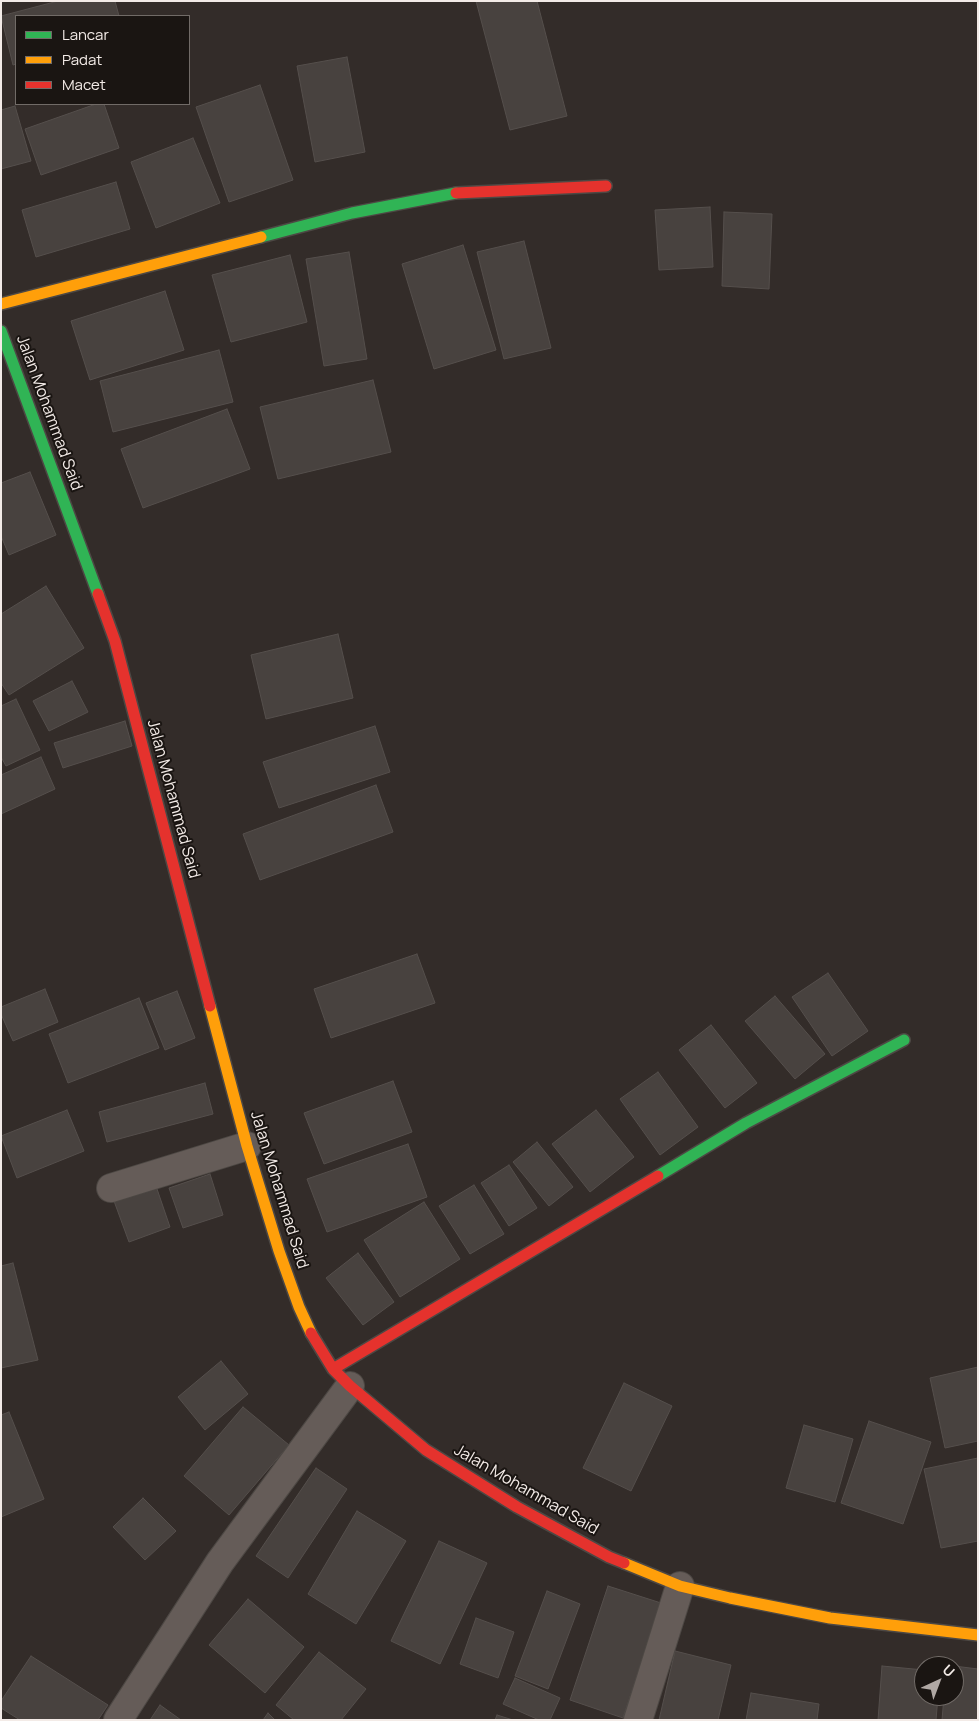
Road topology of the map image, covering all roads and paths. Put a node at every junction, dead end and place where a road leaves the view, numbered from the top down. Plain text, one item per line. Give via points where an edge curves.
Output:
1 (606, 186) dead end
2 (1, 304) edge
3 (1, 331) edge
4 (904, 1040) dead end
5 (247, 1146) junction
6 (112, 1188) dead end
7 (341, 1377) junction
8 (680, 1586) junction
9 (978, 1635) edge
10 (118, 1720) edge
11 (638, 1720) edge

1 - 2 street via 464,192 352,213
3 - 5 street, Jalan Mohammad Said via 115,641
4 - 7 street via 746,1123
5 - 6 street
5 - 7 street, Jalan Mohammad Said via 299,1307 315,1342
7 - 8 street, Jalan Mohammad Said via 426,1450 517,1507 609,1556
7 - 10 street
8 - 9 street, Jalan Mohammad Said via 830,1618
8 - 11 street

